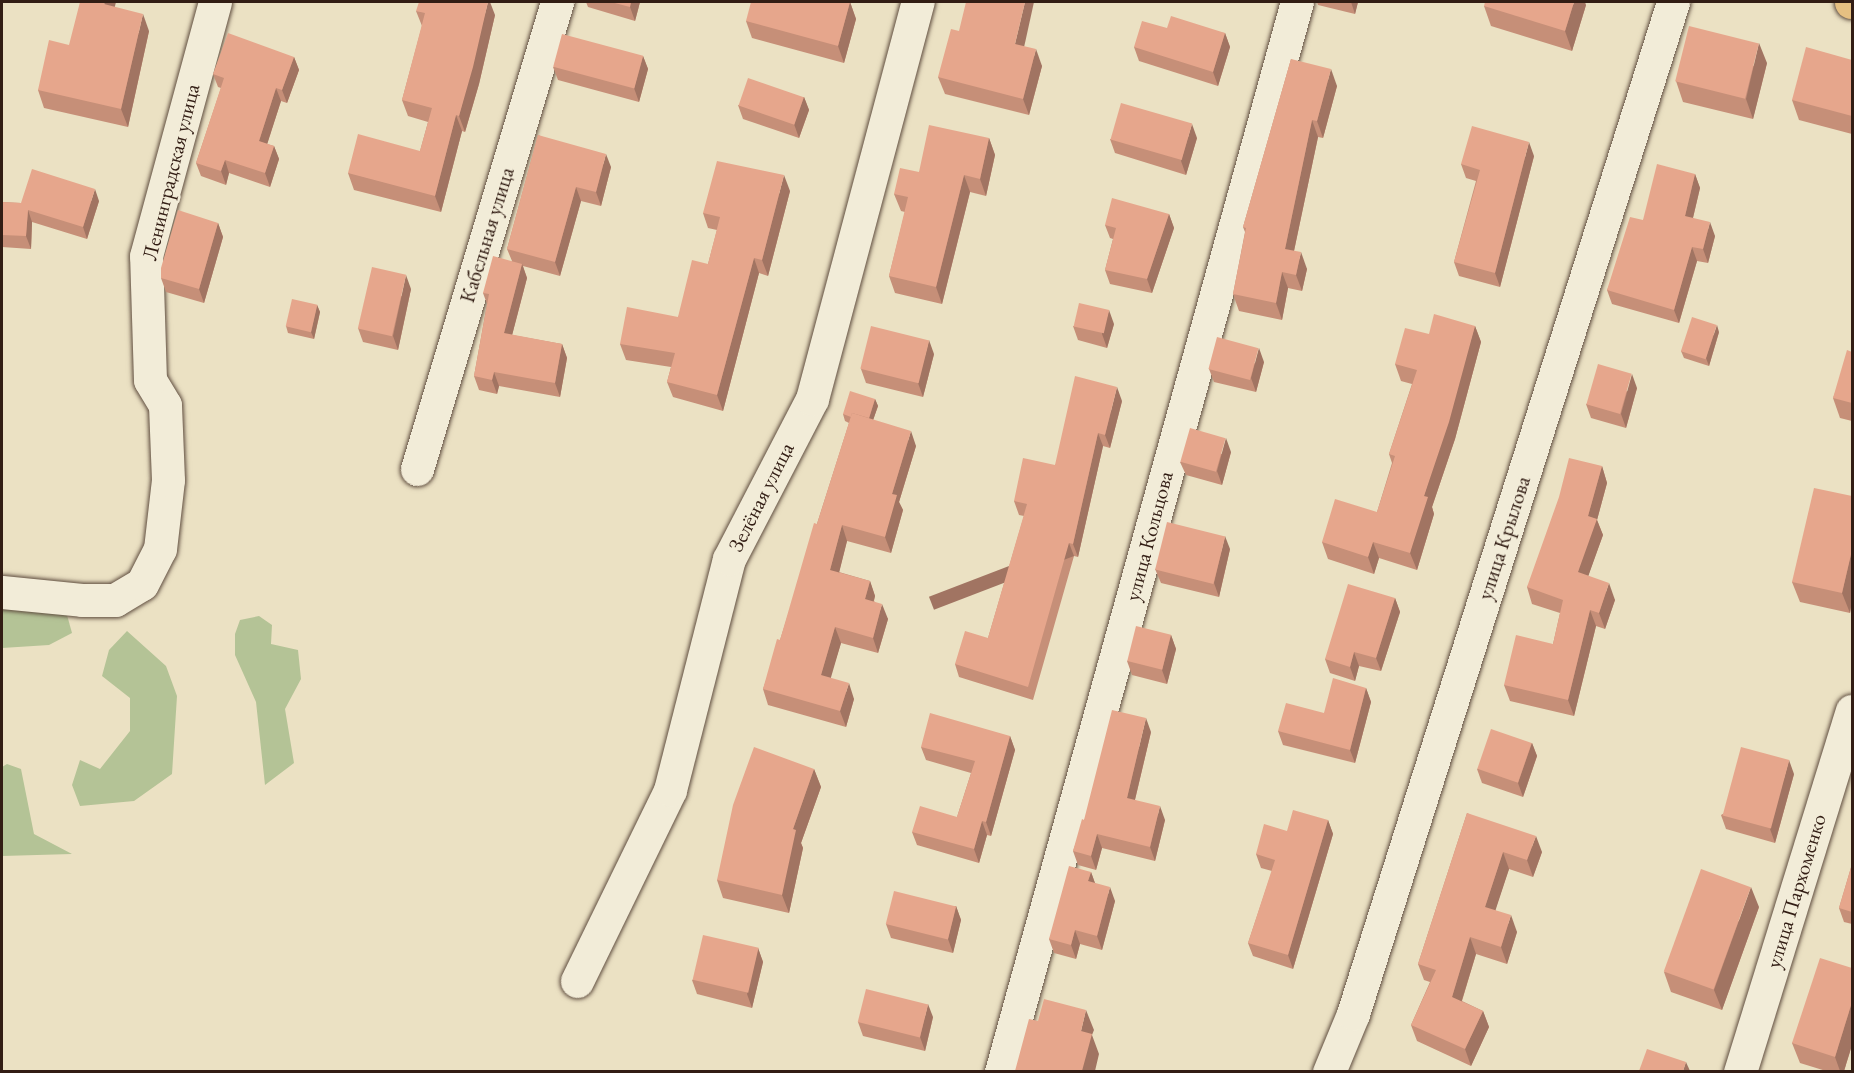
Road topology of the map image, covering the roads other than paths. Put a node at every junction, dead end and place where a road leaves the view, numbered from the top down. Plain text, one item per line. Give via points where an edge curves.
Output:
1 (215, 2) edge
2 (556, 2) edge
3 (918, 2) edge
4 (1297, 2) edge
5 (1673, 2) edge
6 (417, 469) dead end
7 (2, 592) edge
8 (1852, 711) edge
9 (577, 981) dead end
10 (1001, 1071) edge
11 (1329, 1071) edge
12 (1740, 1071) edge

1 - 7 street, Ленинградская улица via 146,256 150,380 165,405 168,480 160,549 142,584 115,600
2 - 6 street, Кабельная улица
3 - 9 street, Зелёная улица via 812,399 729,559 670,790
4 - 10 street, улица Кольцова
5 - 11 street, улица Крылова via 1353,1014
8 - 12 street, улица Пархоменко

